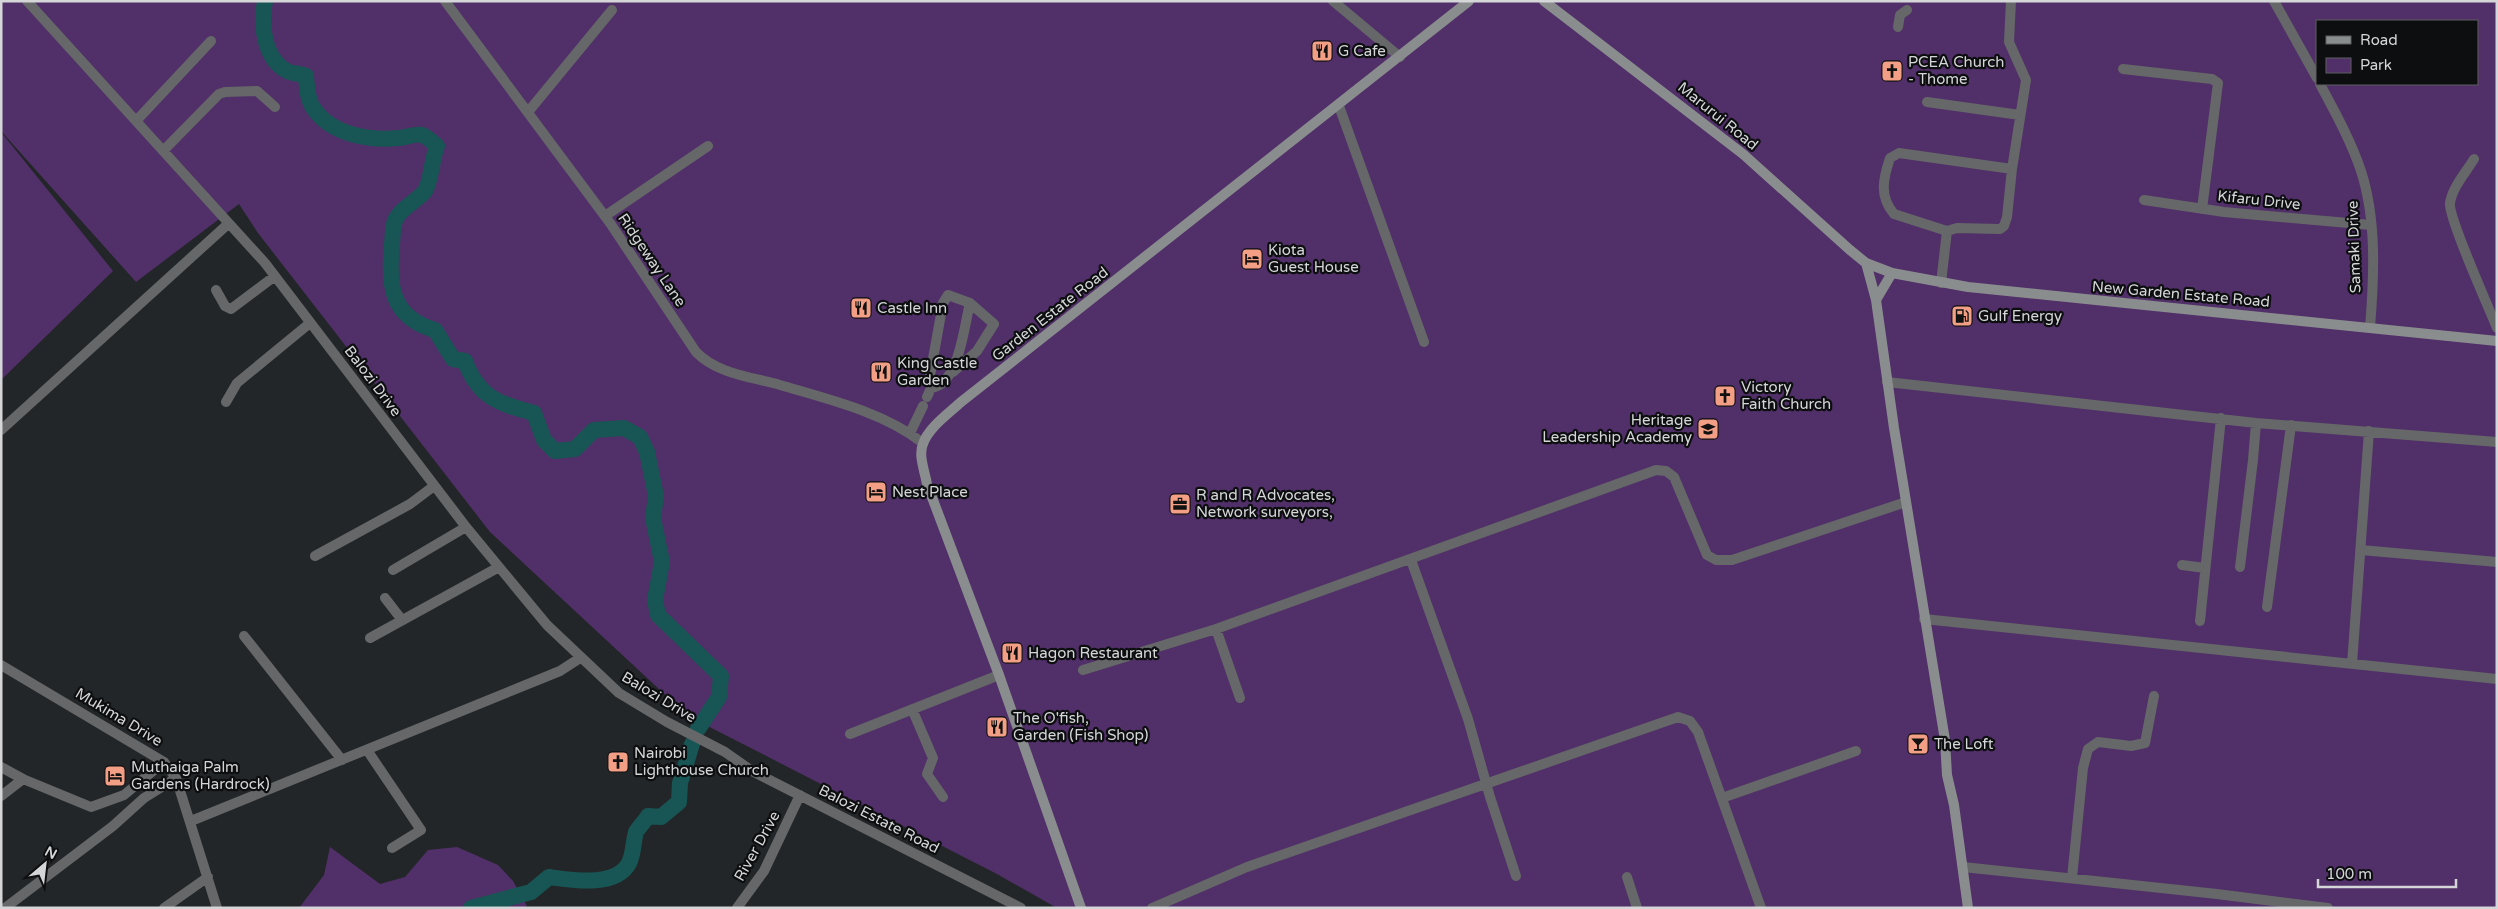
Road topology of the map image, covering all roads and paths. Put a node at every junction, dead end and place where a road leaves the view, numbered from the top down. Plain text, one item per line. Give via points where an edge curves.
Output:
1 (27, 1) edge
2 (445, 1) edge
3 (1333, 1) edge
4 (1469, 1) edge
5 (1544, 1) edge
6 (2011, 1) edge
7 (2274, 1) edge
8 (612, 10) dead end
9 (1907, 10) dead end
10 (1898, 27) dead end
11 (212, 41) dead end
12 (1400, 57) junction
13 (2123, 69) dead end
14 (2316, 76) edge
15 (2321, 85) edge
16 (1928, 102) dead end
17 (275, 106) dead end
18 (1339, 106) junction
19 (528, 112) junction
20 (2020, 116) junction
21 (136, 121) junction
22 (708, 146) dead end
23 (163, 151) junction
24 (2474, 159) dead end
25 (2012, 169) junction
26 (2144, 200) dead end
27 (2202, 208) junction
28 (604, 216) junction
29 (228, 224) junction
30 (2371, 225) junction
31 (1947, 231) junction
32 (1866, 263) junction
33 (1892, 274) junction
34 (275, 276) junction
35 (1941, 283) junction
36 (216, 290) dead end
37 (1876, 300) junction
38 (970, 303) junction
39 (310, 323) junction
40 (2370, 328) junction
41 (2497, 328) edge
42 (2497, 341) edge
43 (1424, 342) dead end
44 (953, 372) junction
45 (1887, 382) junction
46 (927, 397) junction
47 (226, 402) dead end
48 (2222, 418) junction
49 (2256, 422) junction
50 (2291, 425) junction
51 (1, 430) edge
52 (2369, 432) junction
53 (910, 433) junction
54 (2497, 442) edge
55 (922, 444) junction
56 (434, 486) junction
57 (1906, 502) junction
58 (466, 527) junction
59 (2361, 550) junction
60 (315, 556) dead end
61 (1411, 560) junction
62 (2497, 562) edge
63 (2182, 565) dead end
64 (2240, 566) dead end
65 (499, 567) junction
66 (2206, 568) junction
67 (393, 570) dead end
68 (385, 598) dead end
69 (2267, 607) dead end
70 (1924, 619) junction
71 (402, 620) junction
72 (2200, 621) dead end
73 (1216, 629) junction
74 (244, 636) dead end
75 (370, 638) dead end
76 (580, 658) junction
77 (2352, 664) junction
78 (1, 665) edge
79 (1083, 670) dead end
80 (999, 675) junction
81 (2497, 679) edge
82 (2154, 696) dead end
83 (1240, 698) dead end
84 (912, 709) junction
85 (850, 734) dead end
86 (367, 750) junction
87 (725, 752) joint
88 (1856, 752) dead end
89 (342, 760) junction
90 (164, 762) junction
91 (1, 768) edge
92 (176, 778) junction
93 (23, 779) junction
94 (1488, 782) junction
95 (800, 795) junction
96 (1, 796) edge
97 (943, 797) dead end
98 (1722, 798) junction
99 (191, 821) junction
100 (392, 848) dead end
101 (1963, 867) junction
102 (1516, 876) dead end
103 (208, 877) junction
104 (1627, 877) dead end
105 (2072, 878) junction
106 (1079, 906) edge
107 (5, 908) edge
108 (164, 908) edge
109 (217, 908) edge
110 (737, 908) edge
111 (1022, 908) edge
112 (1152, 908) edge
113 (1637, 908) edge
114 (1760, 908) edge
115 (1968, 908) edge
116 (2328, 908) edge

1 - 21 street, Balozi Drive
2 - 19 street, Ridgeway Lane
3 - 12 street
4 - 12 street, Garden Estate Road
5 - 32 street, Marurui Road via 1743,154
6 - 20 street via 2009,42 2026,80
7 - 14 street
8 - 19 street
9 - 10 street via 1900,15
11 - 21 street
12 - 18 street, Garden Estate Road
13 - 27 street via 2212,79 2218,83
15 - 30 street, Samaki Drive via 2361,172
16 - 20 street
17 - 23 street via 257,91 225,92 200,111
18 - 43 street
18 - 55 street, Garden Estate Road via 961,402
19 - 28 street, Ridgeway Lane
20 - 25 street
21 - 23 street, Balozi Drive
22 - 28 street
23 - 29 street, Balozi Drive
24 - 41 street via 2451,198 2450,206
25 - 31 street via 2004,226 2000,229 1958,228
25 - 31 street via 1899,153 1890,158 1884,187 1888,208 1894,214
26 - 27 street, Kifaru Drive
27 - 30 street, Kifaru Drive
28 - 53 street, Ridgeway Lane via 703,360 871,415
29 - 34 street, Balozi Drive
29 - 51 street
30 - 40 street, Samaki Drive
31 - 35 street
32 - 33 street, New Garden Estate Road
32 - 37 street
33 - 35 street, New Garden Estate Road
33 - 37 street
34 - 36 street via 231,309 225,306
34 - 39 street, Balozi Drive
35 - 40 street, New Garden Estate Road
37 - 45 street
38 - 44 street
38 - 44 street via 994,324 978,351
38 - 46 street via 948,295 943,303
39 - 47 street via 238,383
39 - 56 street, Balozi Drive
40 - 42 street, New Garden Estate Road
44 - 46 street
45 - 48 street
45 - 57 street
46 - 53 street
48 - 49 street
48 - 66 street
49 - 50 street
49 - 64 street
50 - 52 street
50 - 69 street
52 - 54 street
52 - 59 street
53 - 55 street, Ridgeway Lane
55 - 80 street via 927,484
56 - 58 street, Balozi Drive
56 - 60 street via 376,524
57 - 61 street via 1732,560 1716,560 1707,555 1674,477 1666,471 1656,470
57 - 70 street
58 - 65 street, Balozi Drive
58 - 67 street
59 - 62 street
59 - 77 street
61 - 73 street
61 - 94 street
63 - 66 street
65 - 71 street
65 - 76 street, Balozi Drive via 547,626
66 - 72 street
68 - 71 street
70 - 77 street
70 - 101 street
71 - 75 street
73 - 79 street
73 - 83 street
74 - 89 street
76 - 86 street via 560,672
76 - 87 street, Balozi Drive via 619,693
77 - 81 street
78 - 90 street, Mukima Drive
80 - 84 street
80 - 106 street
82 - 105 street via 2144,743 2131,746 2098,742 2088,749 2083,768
84 - 85 street
84 - 97 street via 933,758 927,774
86 - 89 street
86 - 100 street via 421,830
87 - 95 street, Balozi Estate Road via 752,771
88 - 98 street
89 - 99 street
90 - 92 street, Mukima Drive
90 - 93 street via 124,795 91,807
91 - 93 street
92 - 99 street, Mukima Drive
92 - 107 street via 144,798 113,826
93 - 96 street
94 - 98 street via 1678,717 1694,725
94 - 102 street
94 - 112 street via 1247,867
95 - 110 street, River Drive via 764,871
95 - 111 street, Balozi Estate Road
98 - 114 street
99 - 103 street, Mukima Drive
101 - 105 street
101 - 115 street
103 - 108 street
103 - 109 street, Mukima Drive
104 - 113 street
105 - 116 street

